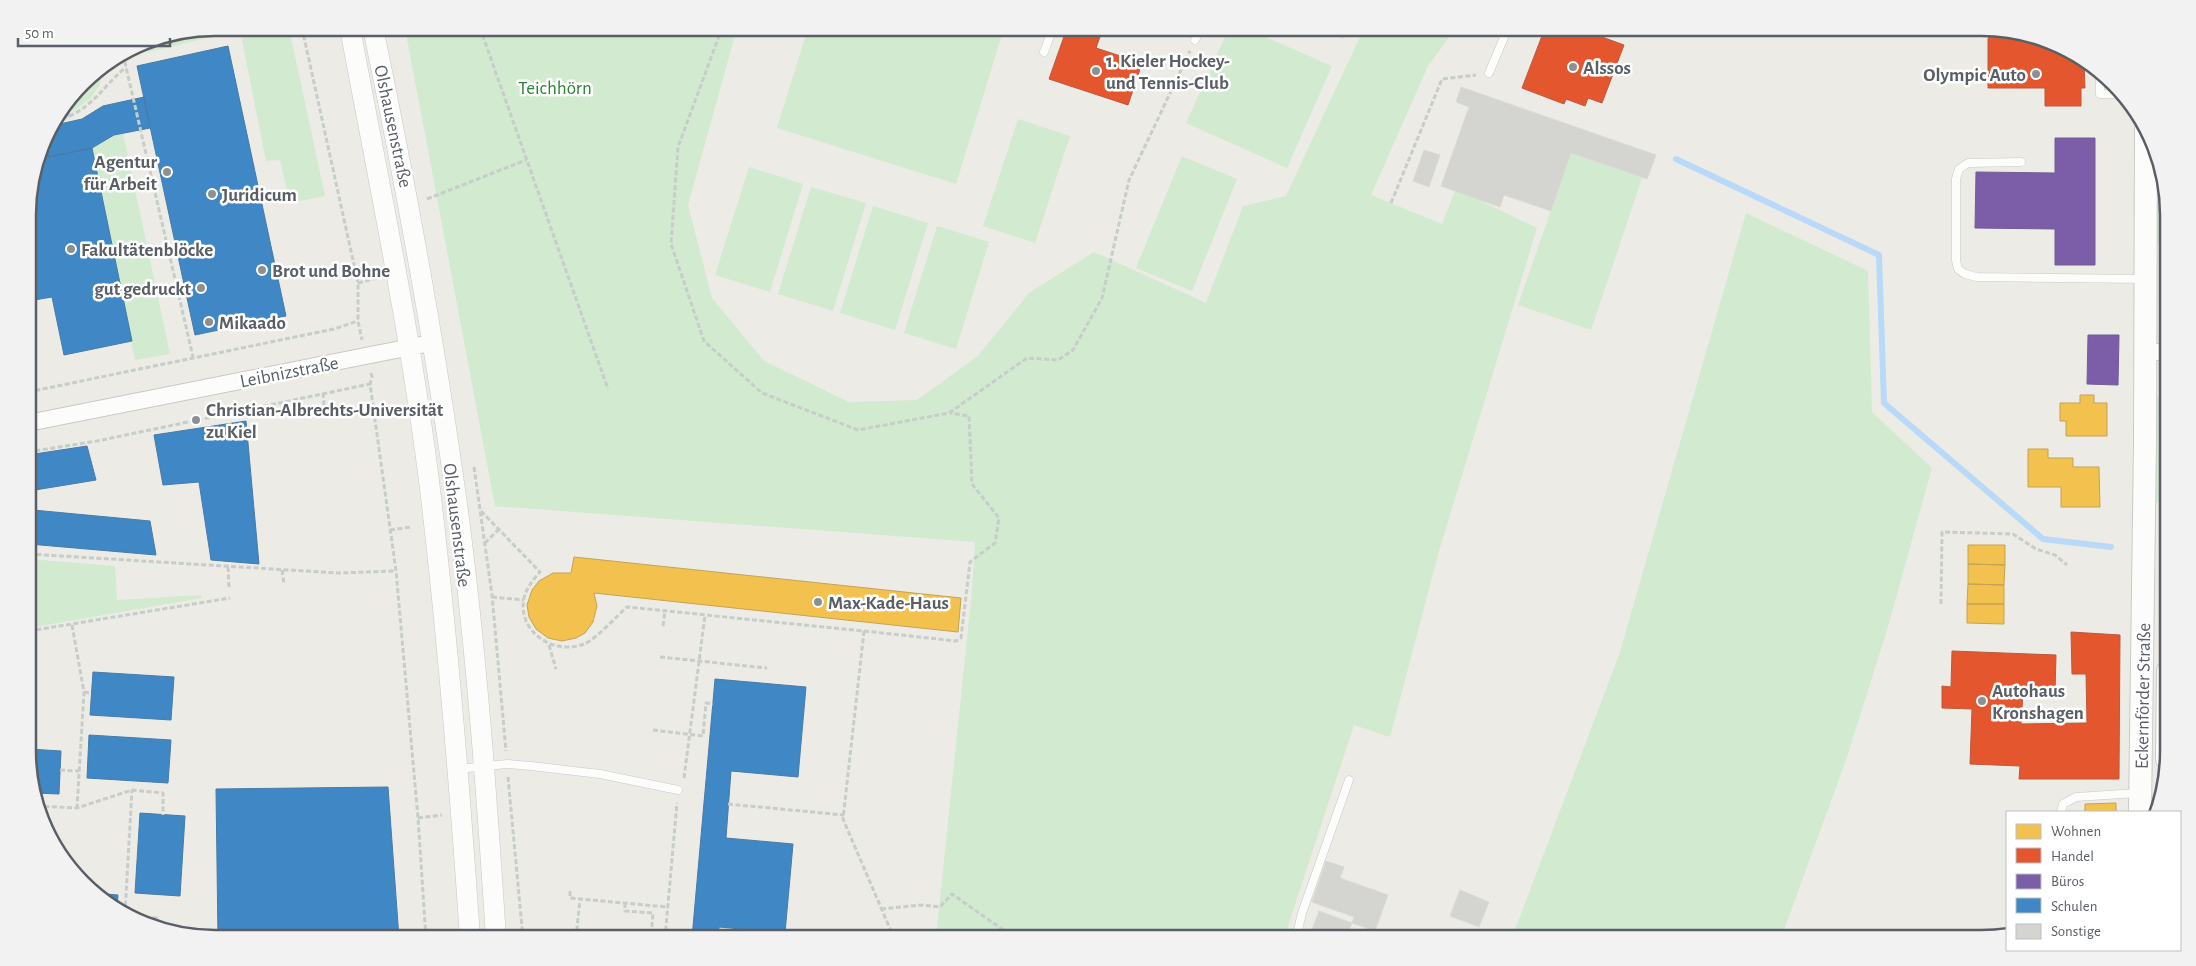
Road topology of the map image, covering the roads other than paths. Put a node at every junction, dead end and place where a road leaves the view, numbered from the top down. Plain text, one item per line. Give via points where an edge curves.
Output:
1 (352, 36) edge
2 (376, 36) edge
3 (1050, 36) edge
4 (1197, 36) edge
5 (1505, 36) edge
6 (1195, 40) road end
7 (1044, 52) dead end
8 (1489, 73) road end
9 (2100, 82) edge
10 (2112, 94) edge
11 (2146, 147) edge
12 (2021, 162) dead end
13 (2146, 279) junction
14 (431, 343) junction
15 (409, 347) junction
16 (2157, 352) edge
17 (37, 421) edge
18 (484, 766) junction
19 (458, 770) junction
20 (1349, 780) dead end
21 (678, 790) road end
22 (2140, 803) edge
23 (2061, 811) edge
24 (469, 930) edge
25 (495, 930) edge
26 (1298, 930) edge

1 - 15 street, Olshausenstraße
2 - 14 street, Olshausenstraße via 409,202
3 - 7 lane
4 - 6 lane
5 - 8 lane
9 - 10 lane via 2100,94
11 - 13 main road, Eckernförder Straße
12 - 13 lane via 1968,163 1959,169 1956,188 1958,269 1977,277
13 - 16 main road, Eckernförder Straße
14 - 15 street, Leibnizstraße
14 - 18 street, Olshausenstraße via 459,519
15 - 17 street, Leibnizstraße
15 - 19 street, Olshausenstraße via 430,496
16 - 22 main road, Eckernförder Straße
18 - 19 lane
18 - 21 lane via 507,764 600,774
18 - 25 street, Olshausenstraße
19 - 24 street, Olshausenstraße
20 - 26 lane
22 - 23 lane via 2076,797 2063,804

